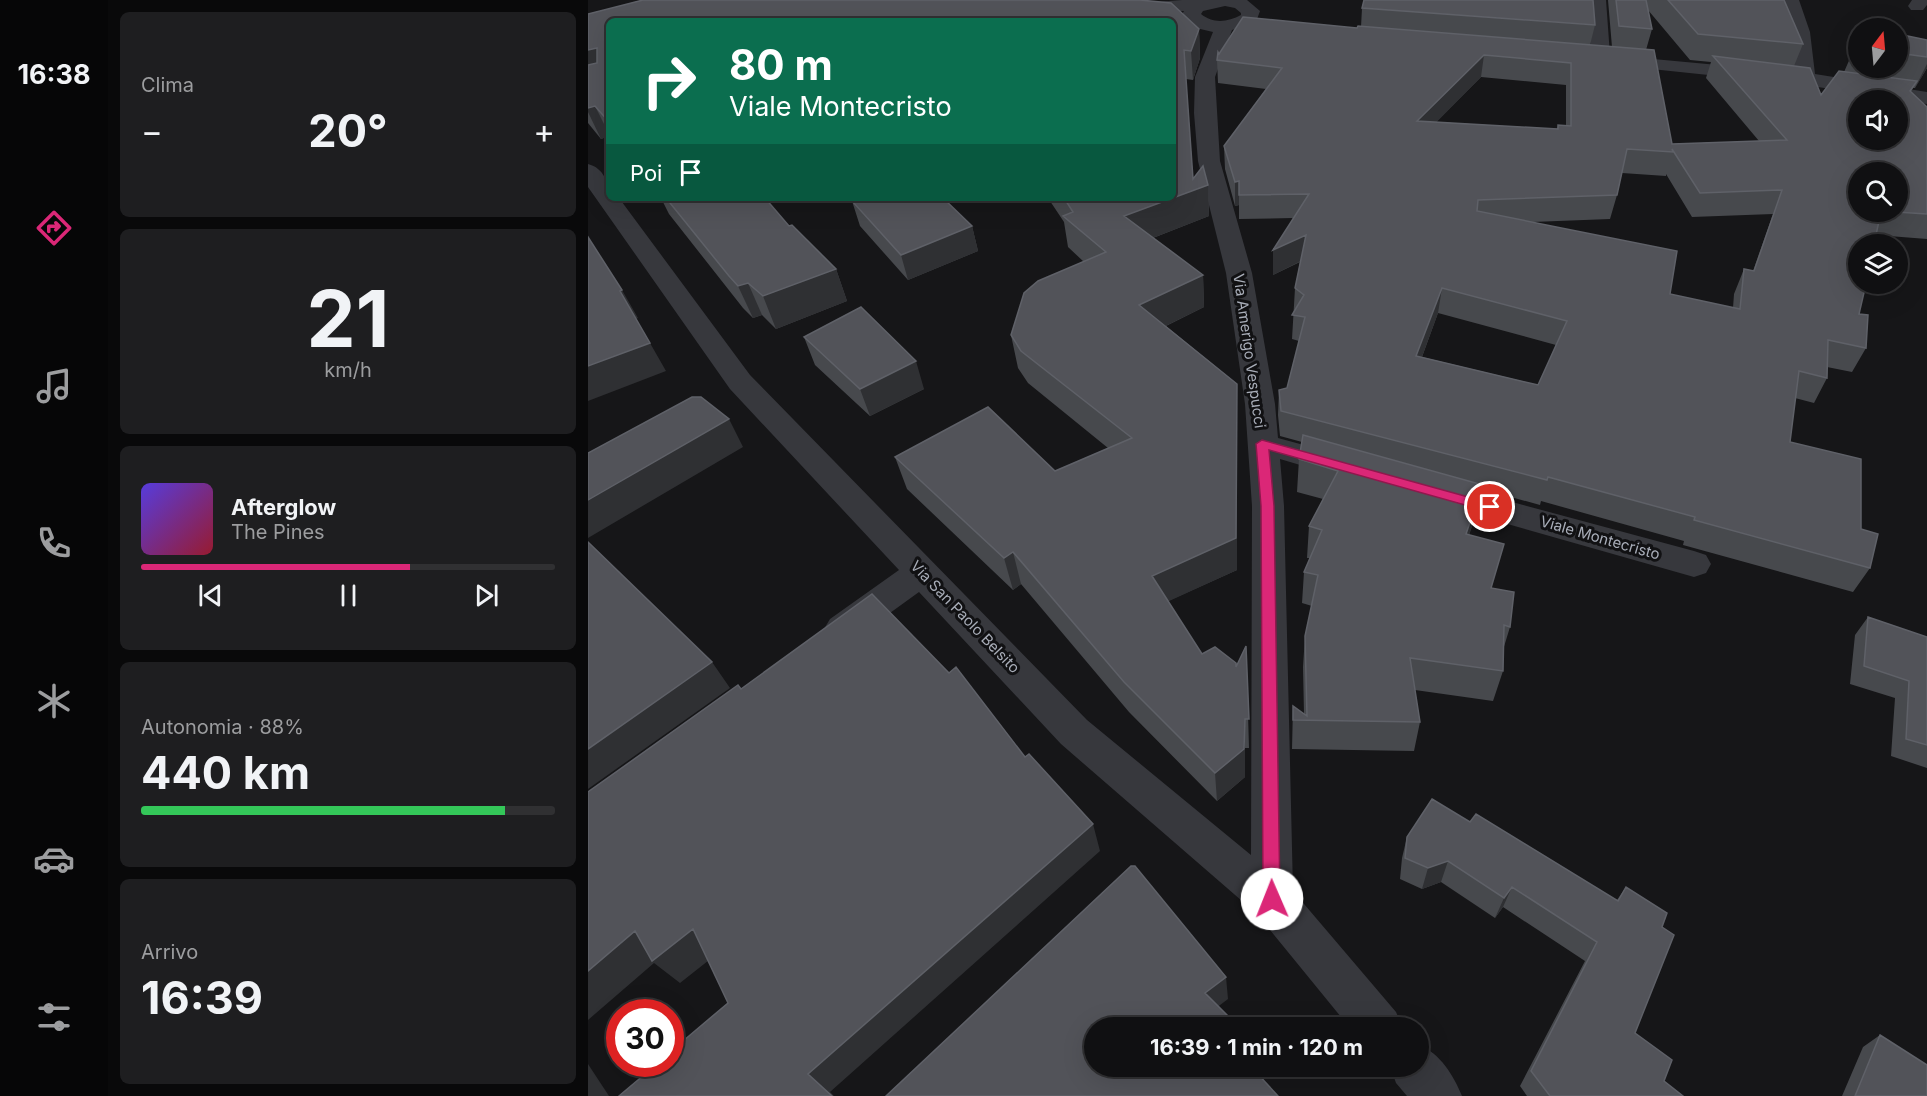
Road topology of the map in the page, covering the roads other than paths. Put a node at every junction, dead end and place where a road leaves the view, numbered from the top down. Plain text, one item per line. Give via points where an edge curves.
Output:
1 (1598, 0) edge
2 (1790, 0) edge
3 (1204, 4) junction
4 (1109, 10) edge
5 (1243, 15) junction
6 (1260, 28) edge
7 (1577, 57) edge
8 (1600, 59) junction
9 (1805, 79) junction
10 (1927, 98) edge
11 (588, 171) edge
12 (606, 196) edge
13 (610, 201) edge
14 (1262, 444) junction
15 (1376, 476) edge
16 (1410, 485) edge
17 (1695, 564) dead end
18 (921, 572) junction
19 (816, 648) edge
20 (1272, 899) junction
21 (1371, 1017) edge
22 (1422, 1077) edge
23 (1438, 1096) edge

1 - 8 street
2 - 9 street via 1801,32
3 - 4 street
3 - 5 street via 1225,1
3 - 5 street via 1193,10 1193,18 1205,24
5 - 6 street
5 - 14 street, Via Amerigo Vespucci via 1205,77 1209,160 1239,273 1260,404
7 - 8 street
8 - 9 street
9 - 10 street
11 - 12 street, Via San Paolo Belsito
13 - 18 street, Via San Paolo Belsito via 740,382
14 - 15 street
14 - 20 street, Via Amerigo Vespucci via 1268,506
16 - 17 street, Viale Montecristo
18 - 19 street
18 - 20 street, Via San Paolo Belsito via 1074,732
20 - 21 street, Via San Paolo Belsito
22 - 23 street

